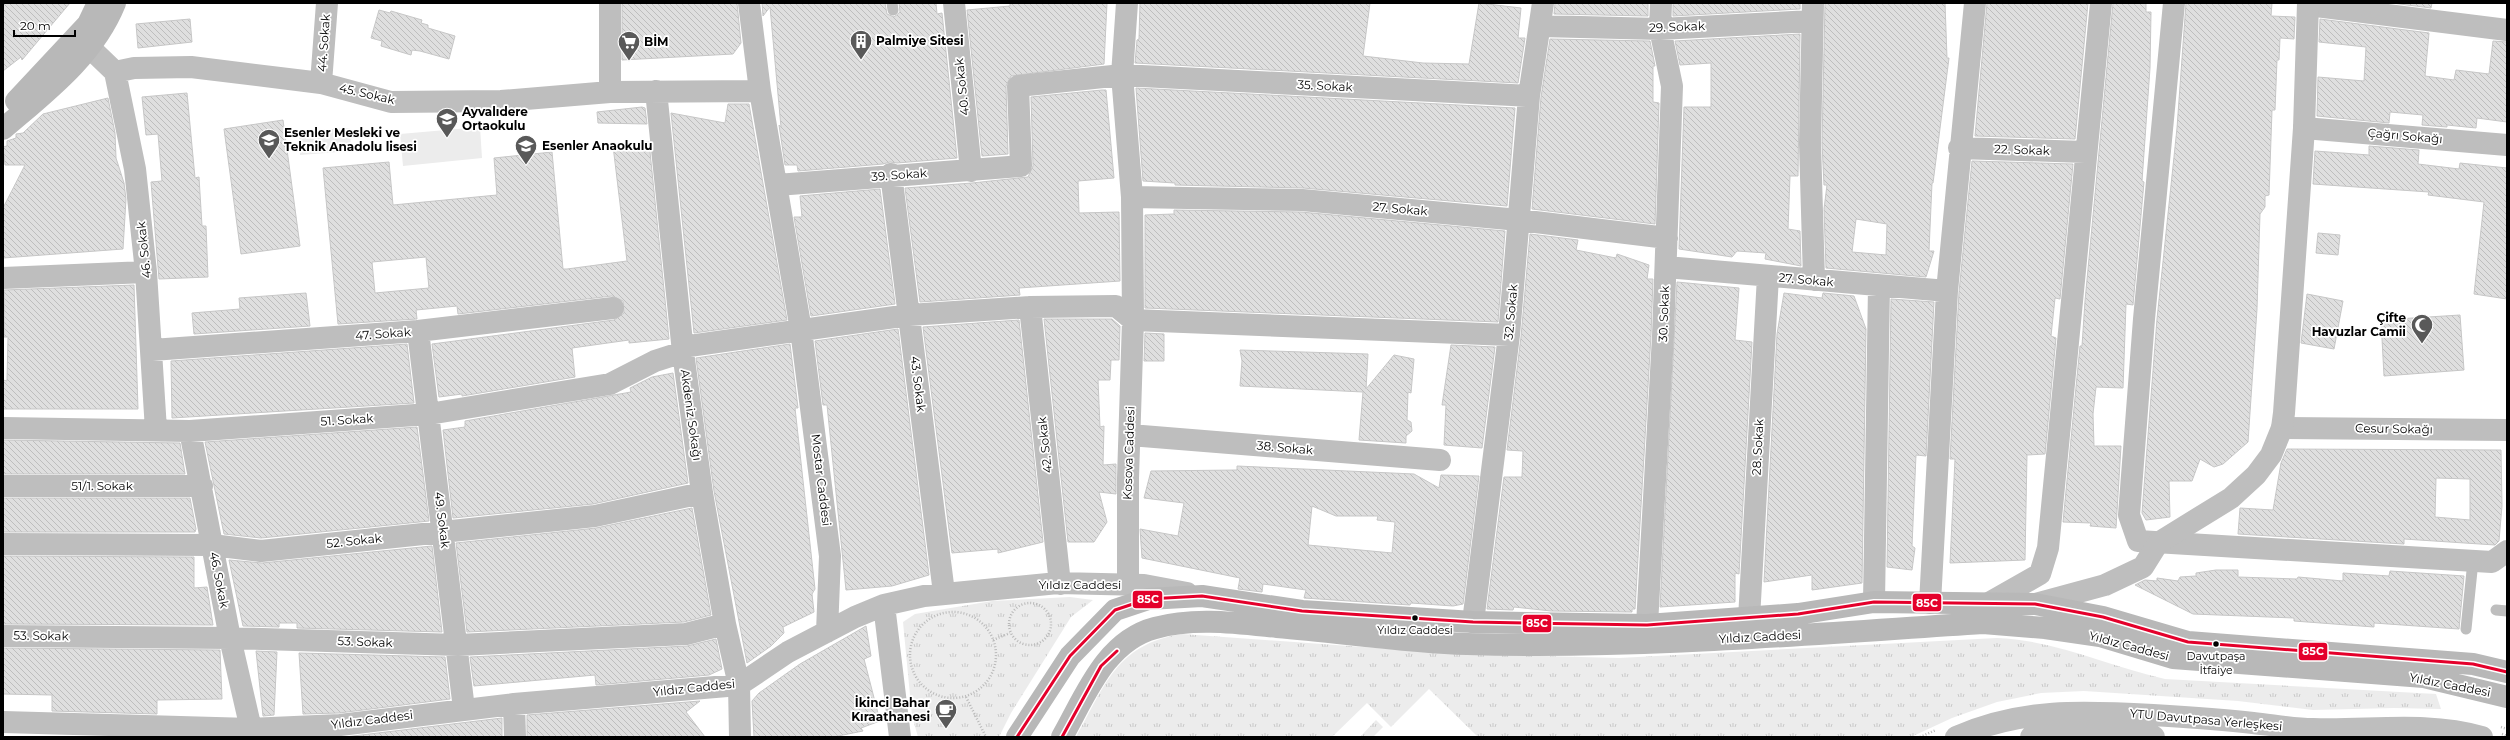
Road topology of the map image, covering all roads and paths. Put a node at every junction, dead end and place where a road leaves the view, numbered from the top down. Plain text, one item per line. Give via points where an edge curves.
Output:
1 (98, 3) edge
2 (116, 3) edge
3 (327, 3) edge
4 (610, 3) edge
5 (749, 3) edge
6 (954, 3) edge
7 (1127, 3) edge
8 (1543, 3) edge
9 (1661, 3) edge
10 (1975, 3) edge
11 (2101, 3) edge
12 (2174, 3) edge
13 (2308, 4) edge
14 (1813, 12) edge
15 (1541, 26) junction
16 (1660, 29) junction
17 (2507, 30) edge
18 (90, 48) junction
19 (115, 72) junction
20 (1122, 75) junction
21 (321, 83) junction
22 (656, 91) junction
23 (760, 91) junction
24 (610, 92) junction
25 (1529, 96) junction
26 (3, 112) edge
27 (2304, 128) junction
28 (3, 129) edge
29 (2507, 145) edge
30 (1959, 148) junction
31 (2085, 152) junction
32 (1022, 166) joint
33 (970, 171) junction
34 (891, 174) junction
35 (777, 185) junction
36 (1132, 197) junction
37 (1519, 220) junction
38 (1667, 238) junction
39 (1666, 267) junction
40 (146, 272) junction
41 (1768, 276) junction
42 (3, 278) edge
43 (1814, 280) junction
44 (1879, 286) junction
45 (1947, 291) junction
46 (1030, 307) junction
47 (613, 308) dead end
48 (909, 314) junction
49 (1133, 320) junction
50 (802, 330) junction
51 (418, 331) junction
52 (1509, 335) junction
53 (152, 350) junction
54 (682, 350) junction
55 (429, 414) junction
56 (3, 428) edge
57 (2282, 428) junction
58 (156, 430) junction
59 (2507, 430) edge
60 (190, 431) junction
61 (1130, 435) junction
62 (1440, 460) dead end
63 (3, 486) edge
64 (202, 486) junction
65 (702, 493) junction
66 (444, 532) junction
67 (2158, 543) junction
68 (3, 544) edge
69 (212, 545) junction
70 (2507, 551) edge
71 (2473, 561) junction
72 (1060, 584) junction
73 (1128, 585) junction
74 (944, 593) junction
75 (1202, 596) junction
76 (1874, 602) junction
77 (1930, 603) junction
78 (1987, 604) junction
79 (2035, 604) junction
80 (884, 605) junction
81 (1749, 619) junction
82 (1473, 622) junction
83 (725, 624) junction
84 (1647, 625) junction
85 (2466, 629) dead end
86 (827, 632) junction
87 (1010, 633) junction
88 (3, 636) edge
89 (230, 638) junction
90 (993, 640) junction
91 (458, 645) junction
92 (2507, 672) edge
93 (739, 685) junction
94 (966, 697) junction
95 (2507, 697) edge
96 (514, 704) junction
97 (464, 709) junction
98 (3, 722) edge
99 (251, 729) junction
100 (281, 732) edge
101 (515, 737) edge
102 (740, 737) edge
103 (900, 737) edge
104 (986, 737) edge
105 (1017, 737) edge
106 (1062, 737) edge
107 (1956, 737) edge
108 (2031, 737) edge
109 (2154, 737) edge
110 (2482, 737) edge

1 - 26 main road via 88,24
2 - 18 main road
3 - 21 street, 44. Sokak
4 - 24 street
5 - 23 street, Mostar Caddesi
6 - 33 street, 40. Sokak
7 - 20 street, Kosova Caddesi
8 - 15 street, 32. Sokak
9 - 16 street, 30. Sokak
10 - 30 street
11 - 31 street
12 - 67 street via 2144,319 2129,515 2138,540
13 - 17 street
13 - 27 street
14 - 16 street, 29. Sokak
14 - 43 street via 1810,143
15 - 16 street, 29. Sokak
15 - 25 street, 32. Sokak
16 - 38 street, 30. Sokak via 1672,86
18 - 19 street
18 - 28 main road via 69,72
19 - 21 street, 45. Sokak via 134,68 191,67
19 - 40 street, 46. Sokak via 135,169
20 - 25 street, 35. Sokak
20 - 32 street, 35. Sokak via 1018,86
20 - 36 street, Kosova Caddesi
21 - 24 street, 45. Sokak via 391,102 501,101
22 - 23 street, 45. Sokak
22 - 24 street, 45. Sokak
22 - 54 street, Akdeniz Sokağı
23 - 35 street, Mostar Caddesi
25 - 37 street, 32. Sokak
27 - 29 street, Çağrı Sokağı
27 - 57 street
30 - 31 street, 22. Sokak
30 - 45 street
31 - 78 street via 2048,548 2040,574
32 - 33 street, 39. Sokak
33 - 34 street, 39. Sokak
34 - 35 street, 39. Sokak
34 - 48 street, 43. Sokak
35 - 50 street, Mostar Caddesi
36 - 37 street, 27. Sokak via 1302,200
36 - 49 street, Kosova Caddesi
37 - 38 street, 27. Sokak
37 - 52 street, 32. Sokak
38 - 39 street, 30. Sokak
39 - 41 street, 27. Sokak
39 - 84 street, 30. Sokak
40 - 42 street
40 - 53 street, 46. Sokak
41 - 43 street, 27. Sokak
41 - 81 street, 28. Sokak
43 - 44 street, 27. Sokak
44 - 45 street, 27. Sokak
44 - 76 street
45 - 77 street
46 - 48 street, 51. Sokak
46 - 49 street, 51. Sokak via 1116,306
46 - 72 street, 42. Sokak
47 - 51 street, 47. Sokak
48 - 50 street, 51. Sokak
48 - 74 street, 43. Sokak
49 - 52 street
49 - 61 street, Kosova Caddesi
50 - 54 street, 51. Sokak
50 - 86 street, Mostar Caddesi via 830,556
51 - 53 street, 47. Sokak
51 - 55 street, 49. Sokak
52 - 82 street, 32. Sokak
53 - 58 street, 46. Sokak
54 - 55 street, 51. Sokak via 610,384
54 - 65 street, Akdeniz Sokağı
55 - 60 street, 51. Sokak
55 - 66 street, 49. Sokak
56 - 58 street, 51. Sokak
57 - 59 street, Cesur Sokağı
57 - 67 street via 2271,455 2256,475 2231,498
58 - 60 street, 51. Sokak
60 - 64 street, 46. Sokak
61 - 62 street, 38. Sokak
61 - 73 street, Kosova Caddesi
63 - 64 street, 51/1. Sokak
64 - 69 street, 46. Sokak
65 - 66 street, 52. Sokak via 595,516
65 - 83 street, Akdeniz Sokağı
66 - 69 street, 52. Sokak via 261,551
66 - 91 street, 49. Sokak
67 - 71 street
67 - 79 street via 2143,567 2121,578 2105,585
68 - 69 street, 52. Sokak
69 - 89 street, 46. Sokak
70 - 71 street via 2492,562
71 - 85 lane
72 - 73 street, Yıldız Caddesi
72 - 74 street, Yıldız Caddesi
73 - 75 street, Yıldız Caddesi via 1144,585
74 - 80 street, Yıldız Caddesi
75 - 82 main road, Yıldız Caddesi via 1302,611
75 - 105 main road via 1148,599 1115,610 1070,656
76 - 77 main road, Yıldız Caddesi
76 - 81 main road, Yıldız Caddesi
77 - 78 main road, Yıldız Caddesi
78 - 79 main road, Yıldız Caddesi
79 - 92 main road, Yıldız Caddesi via 2103,616 2188,642 2474,664
80 - 86 street, Yıldız Caddesi
80 - 103 street
81 - 84 main road, Yıldız Caddesi
82 - 84 main road, Yıldız Caddesi
83 - 91 street, 53. Sokak via 686,634
83 - 93 street, Akdeniz Sokağı
86 - 93 street, Yıldız Caddesi via 788,652
87 - 87 path via 1020,643 1034,645 1047,637 1052,624 1050,617 1042,606 1028,602 1022,604 1011,613 1008,626
87 - 90 path
88 - 89 street, 53. Sokak
89 - 91 street, 53. Sokak
89 - 99 street, 46. Sokak
90 - 94 path via 996,654 994,668 988,680
90 - 94 path via 986,628 975,618 954,612 933,616 921,625 913,638 909,652 911,667 917,680 926,690 938,696 952,699
91 - 97 street, 49. Sokak
93 - 96 street, Yıldız Caddesi
93 - 102 street, Akdeniz Sokağı
94 - 104 path
95 - 106 main road, Yıldız Caddesi via 2424,677 2173,658 2100,636 1983,623 1581,646 1464,644 1223,622 1181,623 1153,628 1128,641 1101,666
96 - 97 street, Yıldız Caddesi
96 - 101 street
97 - 100 street, Yıldız Caddesi
98 - 99 street, Yıldız Caddesi
99 - 100 street, Yıldız Caddesi
107 - 110 street, YTU Davutpasa Yerleşkesi via 2002,721 2043,712 2084,711 2236,721 2311,729 2438,729
108 - 109 street, YTU Davutpasa Yerleşkesi via 2084,732

